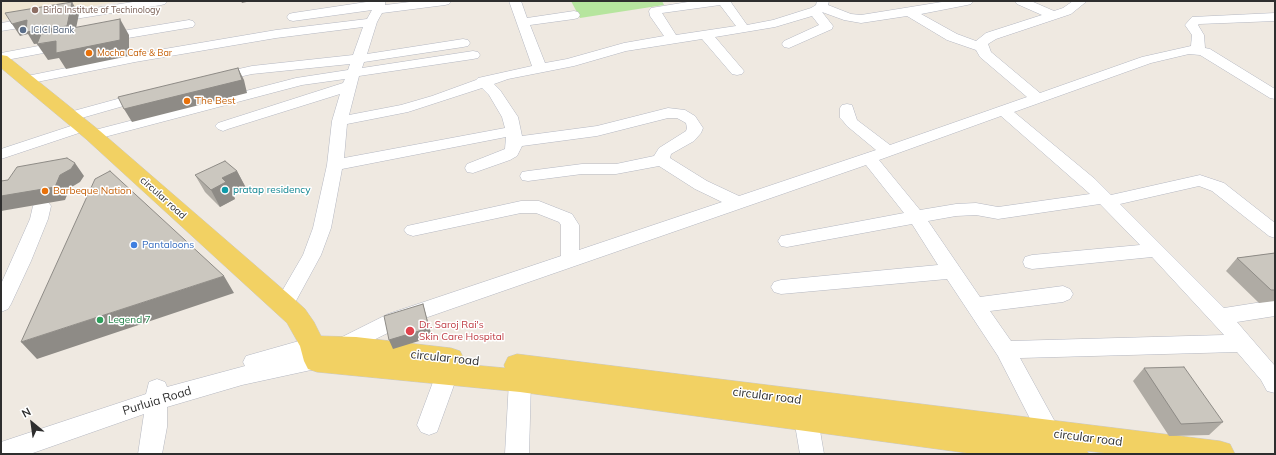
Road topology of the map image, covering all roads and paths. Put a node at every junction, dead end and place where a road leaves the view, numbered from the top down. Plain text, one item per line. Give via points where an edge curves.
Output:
1 (145, 1) edge
2 (161, 1) edge
3 (445, 1) edge
4 (515, 1) edge
5 (720, 1) edge
6 (724, 1) edge
7 (966, 1) edge
8 (1021, 1) edge
9 (1081, 1) edge
10 (947, 3) edge
11 (820, 6) edge
12 (376, 10) edge
13 (909, 12) junction
14 (574, 15) dead end
15 (1053, 15) junction
16 (293, 17) dead end
17 (1275, 17) edge
18 (523, 22) junction
19 (189, 24) dead end
20 (258, 25) dead end
21 (1, 26) edge
22 (744, 29) junction
23 (706, 34) junction
24 (673, 39) junction
25 (94, 40) edge
26 (79, 42) edge
27 (463, 43) dead end
28 (789, 44) dead end
29 (982, 47) junction
30 (1198, 50) junction
31 (174, 51) junction
32 (1, 56) edge
33 (472, 56) dead end
34 (358, 59) junction
35 (1, 60) edge
36 (540, 68) junction
37 (736, 72) dead end
38 (206, 80) edge
39 (352, 80) junction
40 (482, 81) junction
41 (32, 85) junction
42 (158, 93) edge
43 (1275, 95) edge
44 (1037, 98) junction
45 (847, 108) dead end
46 (1002, 110) junction
47 (340, 121) junction
48 (83, 126) junction
49 (223, 126) dead end
50 (514, 136) junction
51 (888, 152) junction
52 (1, 154) edge
53 (869, 158) junction
54 (662, 160) junction
55 (336, 165) junction
56 (473, 168) dead end
57 (528, 176) dead end
58 (1106, 200) junction
59 (738, 203) junction
60 (42, 206) dead end
61 (916, 217) junction
62 (413, 230) dead end
63 (1275, 232) edge
64 (787, 241) dead end
65 (1156, 250) junction
66 (570, 259) junction
67 (1032, 262) dead end
68 (952, 270) junction
69 (781, 287) dead end
70 (1063, 294) dead end
71 (1, 304) edge
72 (284, 305) junction
73 (976, 306) junction
74 (1275, 308) edge
75 (1220, 317) junction
76 (1243, 343) junction
77 (1005, 350) junction
78 (323, 352) junction
79 (447, 374) junction
80 (520, 381) junction
81 (1275, 384) edge
82 (157, 394) junction
83 (806, 419) junction
84 (429, 425) dead end
85 (1, 441) edge
86 (1065, 449) edge
87 (1, 453) edge
88 (150, 454) edge
89 (517, 454) edge
90 (812, 454) edge
91 (1220, 454) edge

1 - 21 street
2 - 21 street
3 - 12 street
4 - 18 street
5 - 24 street via 655,12
6 - 22 street
7 - 10 street
8 - 15 street
9 - 15 street via 1067,11
10 - 13 street
11 - 13 street via 861,19
11 - 22 street via 775,23
11 - 28 street via 827,26
12 - 16 street
12 - 31 street via 276,34
12 - 34 street
13 - 29 street via 952,37
14 - 18 street
15 - 29 street via 991,36 982,43
17 - 30 street via 1196,20 1191,25 1198,35
18 - 36 street
19 - 25 street
20 - 31 street via 174,40 170,42
22 - 23 street
23 - 24 street
23 - 37 street
24 - 36 street via 624,47 569,63
26 - 32 street
27 - 34 street
29 - 44 street via 985,54
30 - 43 street
30 - 44 street, Purluia Road via 1147,60
31 - 41 street via 171,61 165,64
33 - 39 street
34 - 38 street via 252,70
34 - 39 street
35 - 41 main road, circular road
36 - 40 street via 504,74
39 - 47 street
39 - 48 street via 301,81
39 - 49 street
40 - 47 street via 403,109
40 - 50 street via 501,101 510,117
41 - 48 main road, circular road
42 - 48 street
44 - 46 street, Purluia Road
45 - 51 street via 848,118 852,123
46 - 51 street, Purluia Road
46 - 58 street via 1074,169
47 - 55 street
48 - 52 street
48 - 72 main road, circular road
50 - 54 street via 597,131 675,112 685,116 695,128 693,133 665,152
50 - 55 street
50 - 56 street via 514,147 511,152
51 - 53 street, Purluia Road
53 - 59 street, Purluia Road
53 - 61 street
54 - 57 street via 616,168 582,169
54 - 59 street via 701,185
55 - 72 street via 322,228 312,255
58 - 61 street via 1006,212 967,210
58 - 63 street via 1200,180 1218,187
58 - 65 street
59 - 66 street, Purluia Road
60 - 71 street via 22,261
61 - 64 street
61 - 68 street
62 - 66 street via 521,207 539,207 566,218 570,225
65 - 67 street
65 - 75 street
66 - 78 street, Purluia Road via 395,320
68 - 69 street
68 - 73 street
70 - 73 street
72 - 78 main road, circular road via 296,316
73 - 77 street
74 - 75 street
75 - 76 street
76 - 77 street
76 - 81 street
77 - 86 street
78 - 79 main road, circular road
78 - 82 street, Purluia Road via 242,376
78 - 86 main road, circular road via 356,348 802,400
79 - 80 main road, circular road
79 - 84 street
80 - 83 main road, circular road
80 - 89 street
82 - 85 street, Purluia Road
82 - 87 street, Purluia Road
82 - 88 street
83 - 86 main road, circular road
83 - 90 street
86 - 91 main road, circular road

